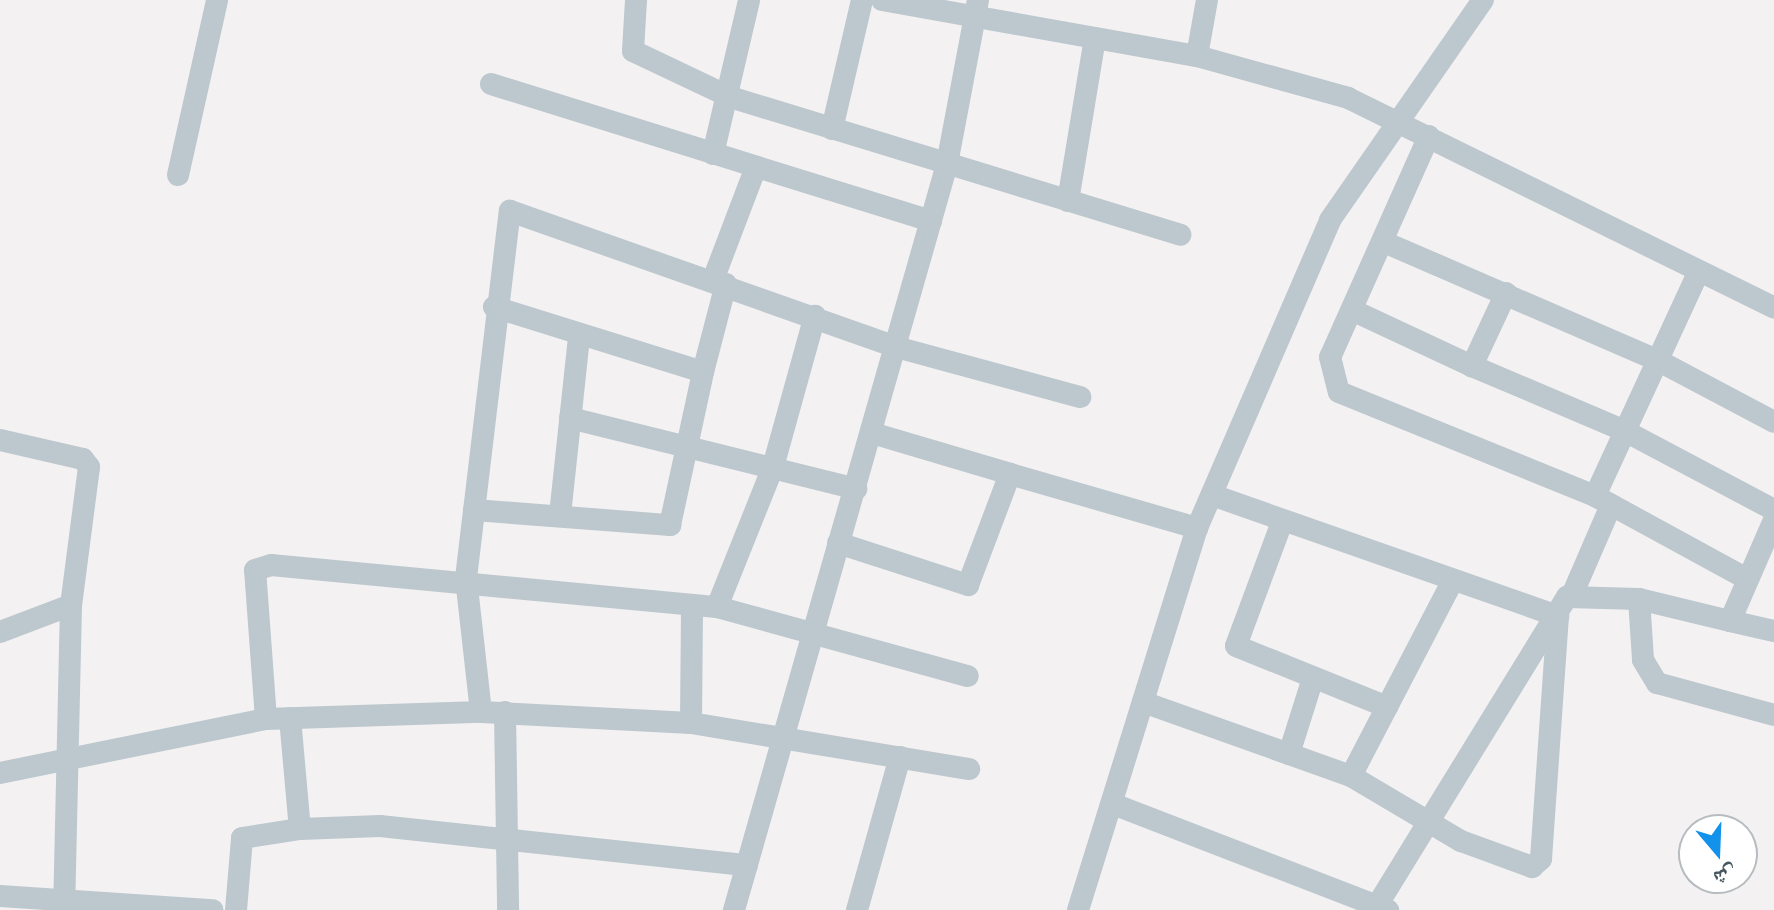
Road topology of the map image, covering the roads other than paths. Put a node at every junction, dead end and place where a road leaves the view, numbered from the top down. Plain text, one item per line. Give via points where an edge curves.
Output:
1 (217, 0) edge
2 (636, 0) edge
3 (749, 0) edge
4 (862, 0) edge
5 (882, 0) edge
6 (1207, 0) edge
7 (1483, 0) edge
8 (977, 7) edge
9 (1095, 38) junction
10 (1197, 56) junction
11 (491, 84) dead end
12 (730, 97) junction
13 (1396, 120) junction
14 (832, 129) junction
15 (1429, 136) junction
16 (713, 154) junction
17 (947, 164) junction
18 (756, 167) junction
19 (178, 175) dead end
20 (1068, 201) junction
21 (931, 221) junction
22 (1180, 235) dead end
23 (1384, 242) junction
24 (1698, 273) junction
25 (719, 282) junction
26 (1506, 293) junction
27 (494, 307) junction
28 (1774, 308) edge
29 (1354, 311) junction
30 (815, 316) junction
31 (579, 336) junction
32 (896, 347) junction
33 (1659, 361) junction
34 (1472, 366) junction
35 (703, 372) junction
36 (1080, 397) dead end
37 (570, 418) junction
38 (1774, 422) edge
39 (1625, 431) junction
40 (872, 433) junction
41 (0, 440) edge
42 (687, 445) junction
43 (773, 467) junction
44 (1010, 474) junction
45 (856, 489) junction
46 (1212, 495) junction
47 (1603, 501) junction
48 (474, 510) junction
49 (1774, 510) edge
50 (560, 515) junction
51 (1774, 520) edge
52 (1282, 522) junction
53 (1197, 528) junction
54 (838, 543) junction
55 (466, 578) junction
56 (1747, 579) junction
57 (1453, 580) junction
58 (1573, 593) junction
59 (1639, 599) junction
60 (71, 605) junction
61 (692, 605) junction
62 (717, 607) junction
63 (1558, 616) junction
64 (1730, 621) junction
65 (811, 630) junction
66 (1774, 631) edge
67 (0, 632) edge
68 (968, 676) dead end
69 (1313, 678) junction
70 (1143, 702) junction
71 (1387, 707) junction
72 (481, 712) junction
73 (505, 712) junction
74 (1774, 715) edge
75 (290, 718) junction
76 (266, 719) junction
77 (691, 723) junction
78 (784, 737) junction
79 (1289, 754) junction
80 (69, 757) junction
81 (900, 757) junction
82 (969, 769) dead end
83 (0, 773) edge
84 (1351, 776) junction
85 (1113, 804) junction
86 (1426, 820) junction
87 (300, 829) junction
88 (512, 843) junction
89 (747, 865) junction
90 (0, 896) edge
91 (64, 905) edge
92 (1383, 907) edge
93 (154, 908) edge
94 (213, 910) edge
95 (236, 910) edge
96 (508, 910) edge
97 (734, 910) edge
98 (857, 910) edge
99 (1078, 910) edge

1 - 19 street
2 - 12 street via 633,51
3 - 12 street
4 - 14 street
5 - 8 street
6 - 10 street
7 - 13 street
8 - 9 street
8 - 17 street
9 - 10 street
9 - 20 street
10 - 13 street via 1308,85
11 - 16 street
12 - 14 street
12 - 16 street
13 - 15 street
13 - 46 street via 1330,220
14 - 17 street
15 - 23 street
15 - 24 street
16 - 18 street
17 - 20 street
17 - 21 street
18 - 21 street
18 - 25 street
20 - 22 street
21 - 32 street
23 - 26 street
23 - 29 street
24 - 28 street
24 - 33 street
25 - 27 street via 510,211
25 - 30 street
25 - 35 street
26 - 33 street
26 - 34 street
27 - 31 street
27 - 48 street
29 - 34 street
29 - 47 street via 1330,357 1332,379 1345,398
30 - 32 street
30 - 43 street
31 - 35 street
31 - 37 street
32 - 36 street
32 - 40 street
33 - 38 street
33 - 39 street
34 - 39 street
35 - 42 street
37 - 42 street
37 - 50 street
39 - 47 street
39 - 49 street
40 - 44 street
40 - 45 street
41 - 60 street via 87,462
42 - 43 street
42 - 50 street via 670,525
43 - 45 street
43 - 62 street
44 - 53 street
44 - 54 street via 968,585
45 - 54 street
46 - 52 street
46 - 53 street
47 - 56 street
47 - 58 street
48 - 50 street
48 - 55 street
51 - 56 street
52 - 57 street
52 - 69 street via 1235,643
53 - 70 street
54 - 65 street
55 - 61 street
55 - 72 street
55 - 76 street via 259,567
56 - 64 street
57 - 63 street
57 - 71 street
58 - 59 street
58 - 63 street
59 - 64 street
59 - 74 street via 1643,660 1657,683
60 - 67 street
60 - 80 street
61 - 62 street
61 - 77 street
62 - 65 street
63 - 86 street
63 - 86 street via 1541,859 1521,866
64 - 66 street
65 - 68 street
65 - 78 street
69 - 71 street
69 - 79 street
70 - 79 street
70 - 85 street
71 - 84 street
72 - 73 street
72 - 75 street
73 - 77 street
73 - 88 street
75 - 76 street
75 - 87 street
76 - 80 street
77 - 78 street
78 - 81 street
78 - 89 street
79 - 84 street
80 - 83 street
80 - 91 street
81 - 82 street
81 - 98 street
84 - 86 street
85 - 92 street
85 - 99 street
86 - 92 street
87 - 88 street via 380,826
87 - 95 street via 242,838
88 - 89 street
88 - 96 street
89 - 97 street
90 - 91 street
91 - 93 street
93 - 94 street

